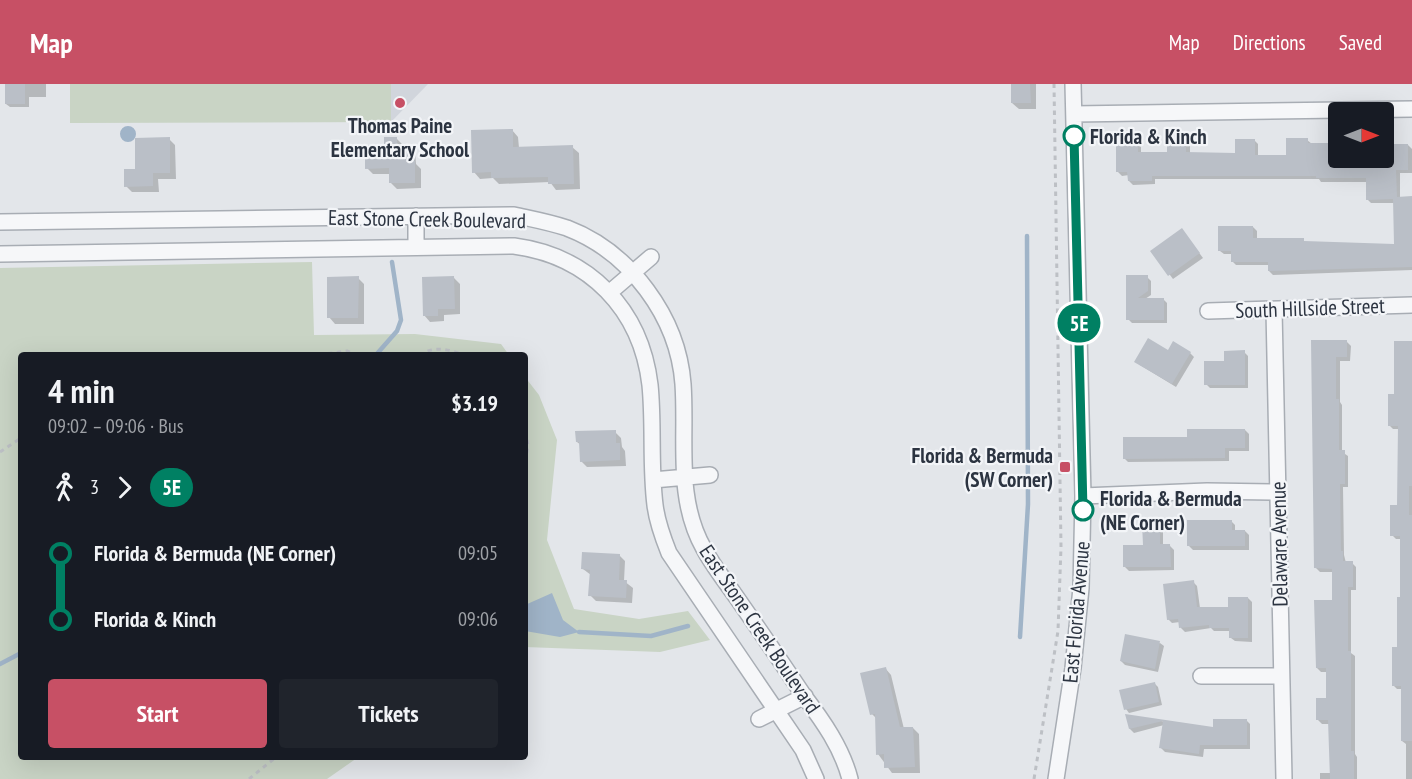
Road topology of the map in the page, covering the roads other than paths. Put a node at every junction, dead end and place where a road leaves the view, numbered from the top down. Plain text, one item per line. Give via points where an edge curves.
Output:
1 (1073, 84) edge
2 (1412, 109) edge
3 (1074, 114) junction
4 (416, 216) junction
5 (0, 222) edge
6 (416, 247) junction
7 (0, 254) edge
8 (651, 257) dead end
9 (632, 273) junction
10 (609, 293) junction
11 (1412, 305) edge
12 (1274, 310) junction
13 (1208, 311) dead end
14 (710, 475) dead end
15 (684, 477) junction
16 (653, 480) junction
17 (1277, 492) junction
18 (1083, 496) junction
19 (1201, 676) dead end
20 (1281, 676) junction
21 (805, 696) junction
22 (777, 710) junction
23 (759, 719) dead end
24 (816, 779) edge
25 (850, 779) edge
26 (1056, 779) edge
27 (1284, 779) edge

1 - 3 street, East Florida Avenue
2 - 3 street
3 - 18 street, East Florida Avenue
4 - 5 street, East Stone Creek Boulevard
4 - 6 street
4 - 9 street, East Stone Creek Boulevard via 514,215 544,221 596,243
6 - 7 street, East Stone Creek Boulevard
6 - 10 street, East Stone Creek Boulevard via 489,245 532,249 574,264
8 - 9 street
9 - 10 street
9 - 15 street, East Stone Creek Boulevard via 658,306 679,361 683,384
10 - 16 street, East Stone Creek Boulevard via 629,321 647,365
11 - 12 street, South Hillside Street
12 - 13 street, South Hillside Street
12 - 17 street, Delaware Avenue
14 - 15 street
15 - 16 street
15 - 21 street, East Stone Creek Boulevard via 689,514 704,550
16 - 22 street, East Stone Creek Boulevard via 655,506 669,553
17 - 18 street
17 - 20 street, Delaware Avenue
18 - 26 street, East Florida Avenue via 1080,600
19 - 20 street
20 - 27 street, Delaware Avenue
21 - 22 street
21 - 25 street, East Stone Creek Boulevard via 824,723
22 - 23 street
22 - 24 street, East Stone Creek Boulevard

